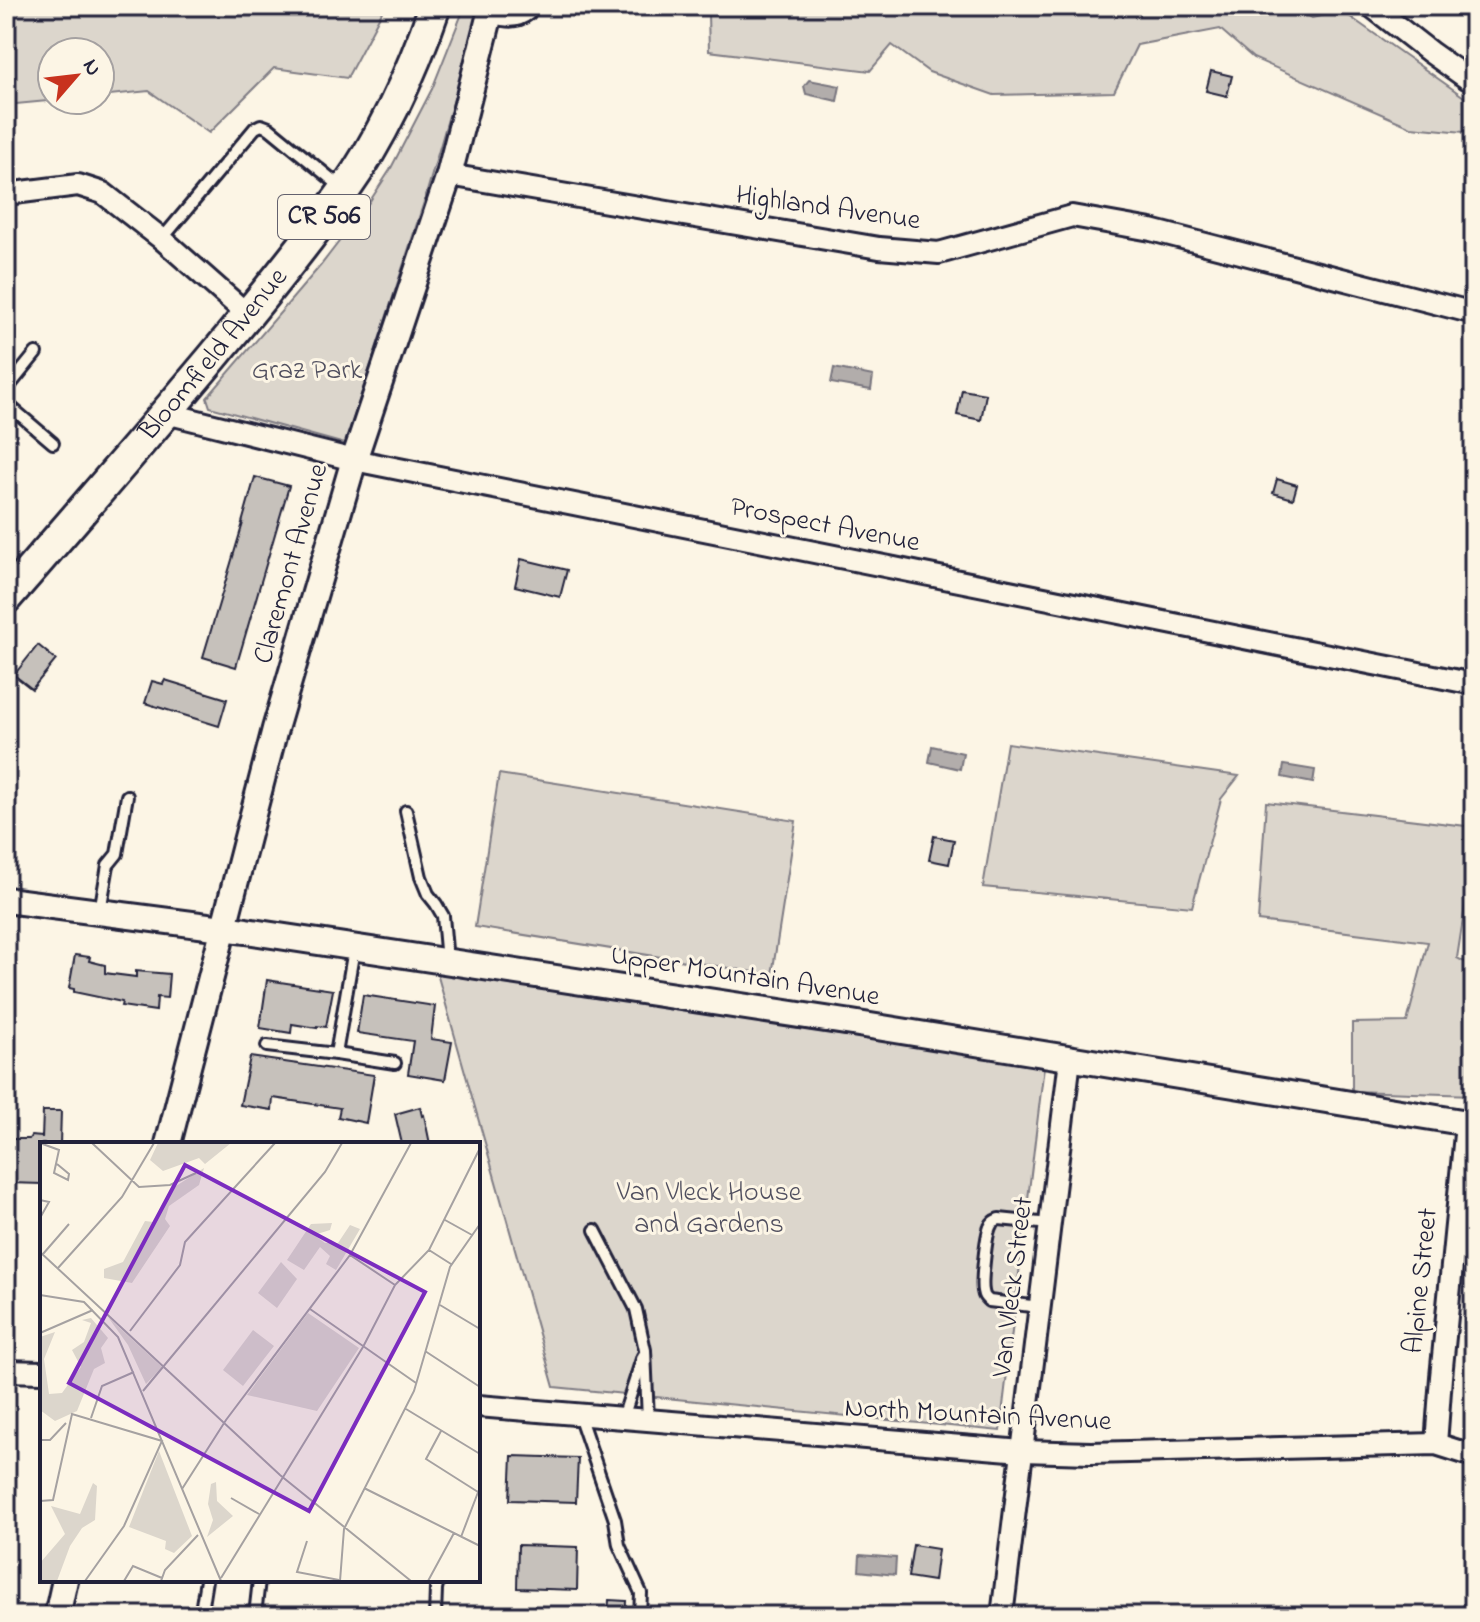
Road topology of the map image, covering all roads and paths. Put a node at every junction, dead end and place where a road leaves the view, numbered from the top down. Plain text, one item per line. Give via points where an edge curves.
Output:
1 (435, 6) edge
2 (530, 6) edge
3 (1371, 6) edge
4 (491, 12) edge
5 (1468, 79) dead end
6 (449, 175) junction
7 (344, 190) junction
8 (6, 194) edge
9 (162, 239) junction
10 (1474, 313) edge
11 (248, 315) junction
12 (36, 353) dead end
13 (6, 390) edge
14 (6, 403) edge
15 (166, 413) junction
16 (53, 443) dead end
17 (354, 460) junction
18 (6, 598) edge
19 (1474, 684) edge
20 (127, 796) dead end
21 (406, 811) dead end
22 (6, 900) edge
23 (99, 913) junction
24 (222, 929) junction
25 (354, 949) junction
26 (447, 962) junction
27 (267, 1046) dead end
28 (336, 1054) junction
29 (1070, 1059) junction
30 (395, 1063) dead end
31 (1470, 1124) edge
32 (169, 1142) edge
33 (1050, 1224) junction
34 (595, 1230) dead end
35 (1040, 1307) junction
36 (645, 1350) junction
37 (6, 1371) edge
38 (40, 1372) edge
39 (480, 1406) edge
40 (579, 1415) junction
41 (623, 1418) junction
42 (648, 1420) junction
43 (1436, 1444) junction
44 (1022, 1451) junction
45 (1474, 1456) edge
46 (65, 1582) edge
47 (206, 1582) edge
48 (259, 1582) edge
49 (438, 1582) edge
50 (57, 1616) edge
51 (435, 1616) edge
52 (640, 1616) edge
53 (1002, 1616) edge

1 - 7 main road, Bloomfield Avenue / CR 506 via 398,97
2 - 4 lane via 522,20 509,22
3 - 5 street
4 - 6 street, Claremont Avenue
6 - 10 street, Highland Avenue via 863,245 939,253 1072,216 1151,230
6 - 17 street, Claremont Avenue
7 - 9 lane via 261,125
7 - 11 main road, Bloomfield Avenue / CR 506
8 - 9 street via 78,185 103,193
9 - 11 street
11 - 15 main road, Bloomfield Avenue / CR 506
12 - 13 lane
14 - 16 lane
15 - 17 street, Prospect Avenue
15 - 18 main road, Bloomfield Avenue / CR 506
17 - 19 street, Prospect Avenue
17 - 24 street, Claremont Avenue
20 - 23 lane
21 - 26 lane via 421,877 443,916
22 - 23 street, Upper Mountain Avenue
23 - 24 street, Upper Mountain Avenue
24 - 25 street, Upper Mountain Avenue
24 - 32 street, Claremont Avenue
25 - 26 street, Upper Mountain Avenue
25 - 28 lane
26 - 29 street, Upper Mountain Avenue
27 - 28 lane
28 - 30 lane
29 - 31 street, Upper Mountain Avenue
29 - 33 street, Van Vleck Street
31 - 43 street, Alpine Street
33 - 35 street, Van Vleck Street
33 - 35 lane via 994,1222 984,1264 986,1299
34 - 36 lane via 636,1309
35 - 44 street, Van Vleck Street
36 - 41 lane
36 - 42 lane
37 - 38 street
39 - 40 street, North Mountain Avenue
40 - 41 street, North Mountain Avenue
40 - 52 lane via 619,1545 641,1593
41 - 42 street, North Mountain Avenue
42 - 44 street, North Mountain Avenue
43 - 44 street, North Mountain Avenue
43 - 45 street, North Mountain Avenue
44 - 53 street, Van Vleck Street
46 - 50 street
47 - 48 lane via 201,1611 255,1615
49 - 51 lane

